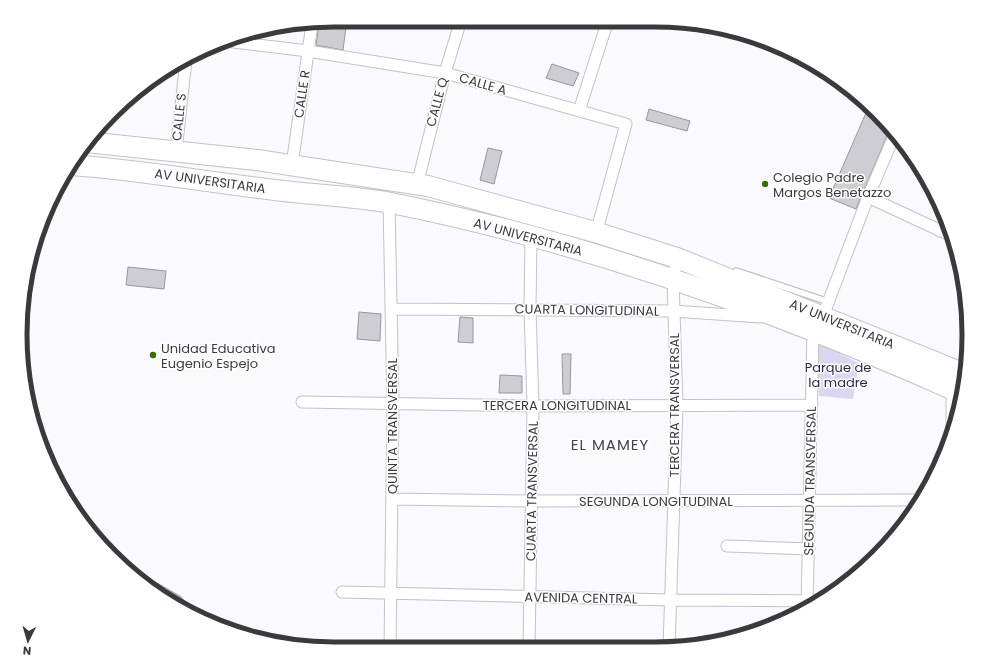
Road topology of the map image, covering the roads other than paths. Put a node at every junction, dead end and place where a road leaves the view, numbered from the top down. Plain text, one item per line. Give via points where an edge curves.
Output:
1 (458, 27) edge
2 (606, 27) edge
3 (311, 28) edge
4 (238, 43) edge
5 (308, 51) junction
6 (185, 66) edge
7 (444, 73) junction
8 (580, 111) junction
9 (892, 140) edge
10 (94, 143) edge
11 (126, 145) junction
12 (176, 151) junction
13 (292, 165) junction
14 (78, 166) edge
15 (124, 169) junction
16 (417, 185) junction
17 (868, 197) junction
18 (389, 203) junction
19 (596, 229) junction
20 (945, 233) edge
21 (531, 236) junction
22 (686, 258) junction
23 (732, 270) dead end
24 (673, 280) junction
25 (391, 309) junction
26 (530, 309) junction
27 (674, 311) junction
28 (821, 316) junction
29 (782, 318) junction
30 (959, 377) edge
31 (302, 402) dead end
32 (393, 404) junction
33 (676, 405) junction
34 (812, 405) junction
35 (533, 406) junction
36 (392, 499) junction
37 (674, 500) junction
38 (913, 500) edge
39 (532, 501) junction
40 (810, 501) junction
41 (727, 546) dead end
42 (809, 549) junction
43 (342, 592) dead end
44 (390, 593) junction
45 (530, 597) junction
46 (672, 600) junction
47 (807, 601) edge
48 (803, 604) edge
49 (669, 641) edge
50 (390, 642) edge
51 (529, 642) edge

1 - 7 street, CALLE Q
2 - 8 street
3 - 5 street, CALLE R
4 - 5 street, CALLE A
5 - 7 street, CALLE A
5 - 13 street, CALLE R
6 - 12 street, CALLE S
7 - 8 street, CALLE A
7 - 16 street, CALLE Q
8 - 19 street, CALLE A via 626,124
9 - 17 street, SEGUNDA TRANSVERSAL
10 - 11 highway, AV UNIVERSITARIA
11 - 12 highway, AV UNIVERSITARIA
11 - 15 highway
12 - 13 highway, AV UNIVERSITARIA
13 - 16 highway, AV UNIVERSITARIA
14 - 15 highway, AV UNIVERSITARIA
15 - 18 highway, AV UNIVERSITARIA
16 - 19 highway, AV UNIVERSITARIA
17 - 20 street
17 - 28 street, SEGUNDA TRANSVERSAL
18 - 21 highway, AV UNIVERSITARIA
18 - 25 street, QUINTA TRANSVERSAL
19 - 22 highway, AV UNIVERSITARIA
21 - 24 highway, AV UNIVERSITARIA
21 - 26 street, CUARTA TRANSVERSAL
22 - 24 street, TERCERA TRANSVERSAL
22 - 28 highway, AV UNIVERSITARIA
23 - 28 lane
24 - 27 street, TERCERA TRANSVERSAL
24 - 29 highway, AV UNIVERSITARIA
25 - 26 street, CUARTA LONGITUDINAL
25 - 32 street, QUINTA TRANSVERSAL
26 - 27 street, CUARTA LONGITUDINAL
26 - 35 street, CUARTA TRANSVERSAL
27 - 29 street, CUARTA LONGITUDINAL
27 - 33 street, TERCERA TRANSVERSAL
28 - 29 highway, AV UNIVERSITARIA
28 - 30 highway, AV UNIVERSITARIA
28 - 34 street, SEGUNDA TRANSVERSAL
31 - 32 street, TERCERA LONGITUDINAL
32 - 35 street, TERCERA LONGITUDINAL
32 - 36 street, QUINTA TRANSVERSAL
33 - 34 street, TERCERA LONGITUDINAL
33 - 35 street, TERCERA LONGITUDINAL
33 - 37 street, TERCERA TRANSVERSAL
34 - 40 street, SEGUNDA TRANSVERSAL
35 - 39 street, CUARTA TRANSVERSAL
36 - 39 street, SEGUNDA LONGITUDINAL
36 - 44 street, QUINTA TRANSVERSAL
37 - 39 street, SEGUNDA LONGITUDINAL
37 - 40 street, SEGUNDA LONGITUDINAL
37 - 46 street, TERCERA TRANSVERSAL
38 - 40 street, SEGUNDA LONGITUDINAL
39 - 45 street, CUARTA TRANSVERSAL
40 - 42 street, SEGUNDA TRANSVERSAL
41 - 42 street
42 - 47 street, SEGUNDA TRANSVERSAL
43 - 44 street, AVENIDA CENTRAL
44 - 45 street, AVENIDA CENTRAL
44 - 50 street, QUINTA TRANSVERSAL
45 - 46 street, AVENIDA CENTRAL
45 - 51 street, CUARTA TRANSVERSAL
46 - 48 street, AVENIDA CENTRAL
46 - 49 street, TERCERA TRANSVERSAL

